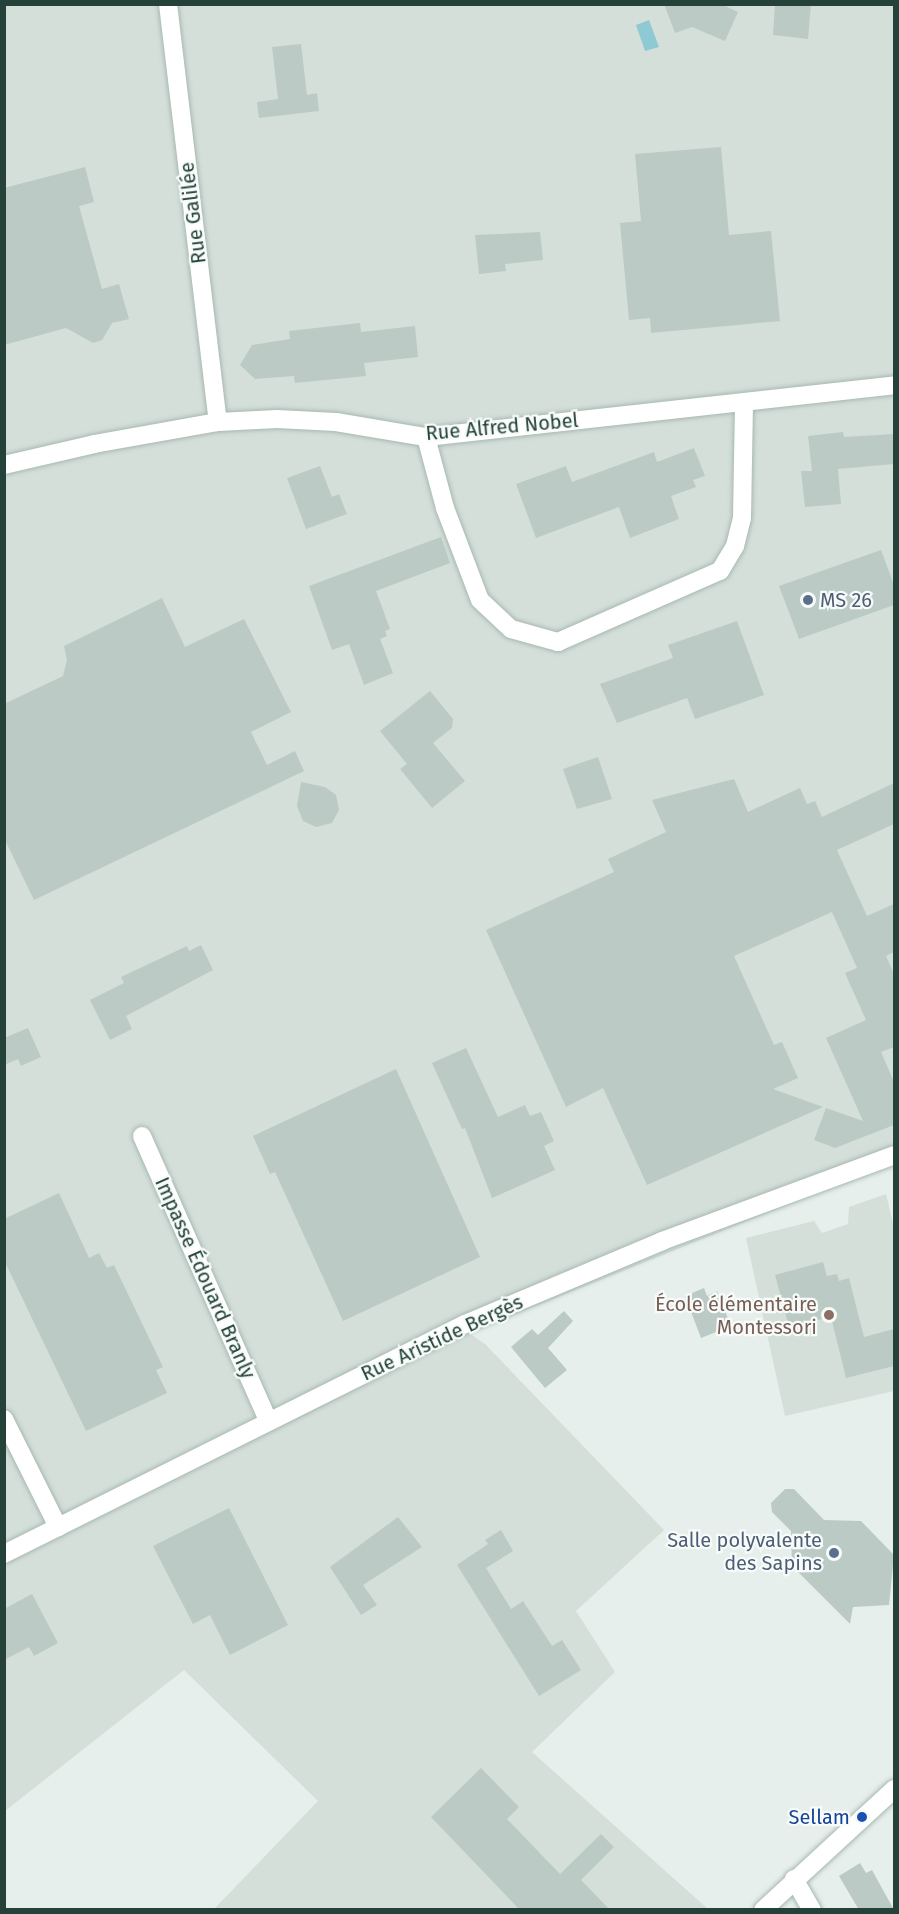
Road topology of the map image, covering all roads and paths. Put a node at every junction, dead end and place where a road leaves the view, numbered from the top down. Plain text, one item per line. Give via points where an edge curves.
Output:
1 (168, 4) edge
2 (894, 385) edge
3 (744, 403) junction
4 (218, 422) junction
5 (426, 437) junction
6 (4, 465) edge
7 (142, 1136) dead end
8 (894, 1155) edge
9 (4, 1419) edge
10 (268, 1421) junction
11 (57, 1527) junction
12 (4, 1554) edge
13 (894, 1789) edge
14 (794, 1880) junction
15 (763, 1910) edge
16 (812, 1910) edge

1 - 4 street, Rue Galilée
2 - 3 street, Rue Alfred Nobel
3 - 5 street, Rue Alfred Nobel
3 - 5 street via 742,518 735,546 720,570 558,642 511,629 480,600 445,508
4 - 5 street, Rue Alfred Nobel via 336,422
4 - 6 street, Rue Alfred Nobel
7 - 10 street, Impasse Édouard Branly
8 - 10 street, Rue Aristide Bergès via 662,1241 475,1320
9 - 11 street
10 - 11 street, Rue Aristide Bergès
11 - 12 street, Rue Aristide Bergès
13 - 14 street
14 - 15 street
14 - 16 street

